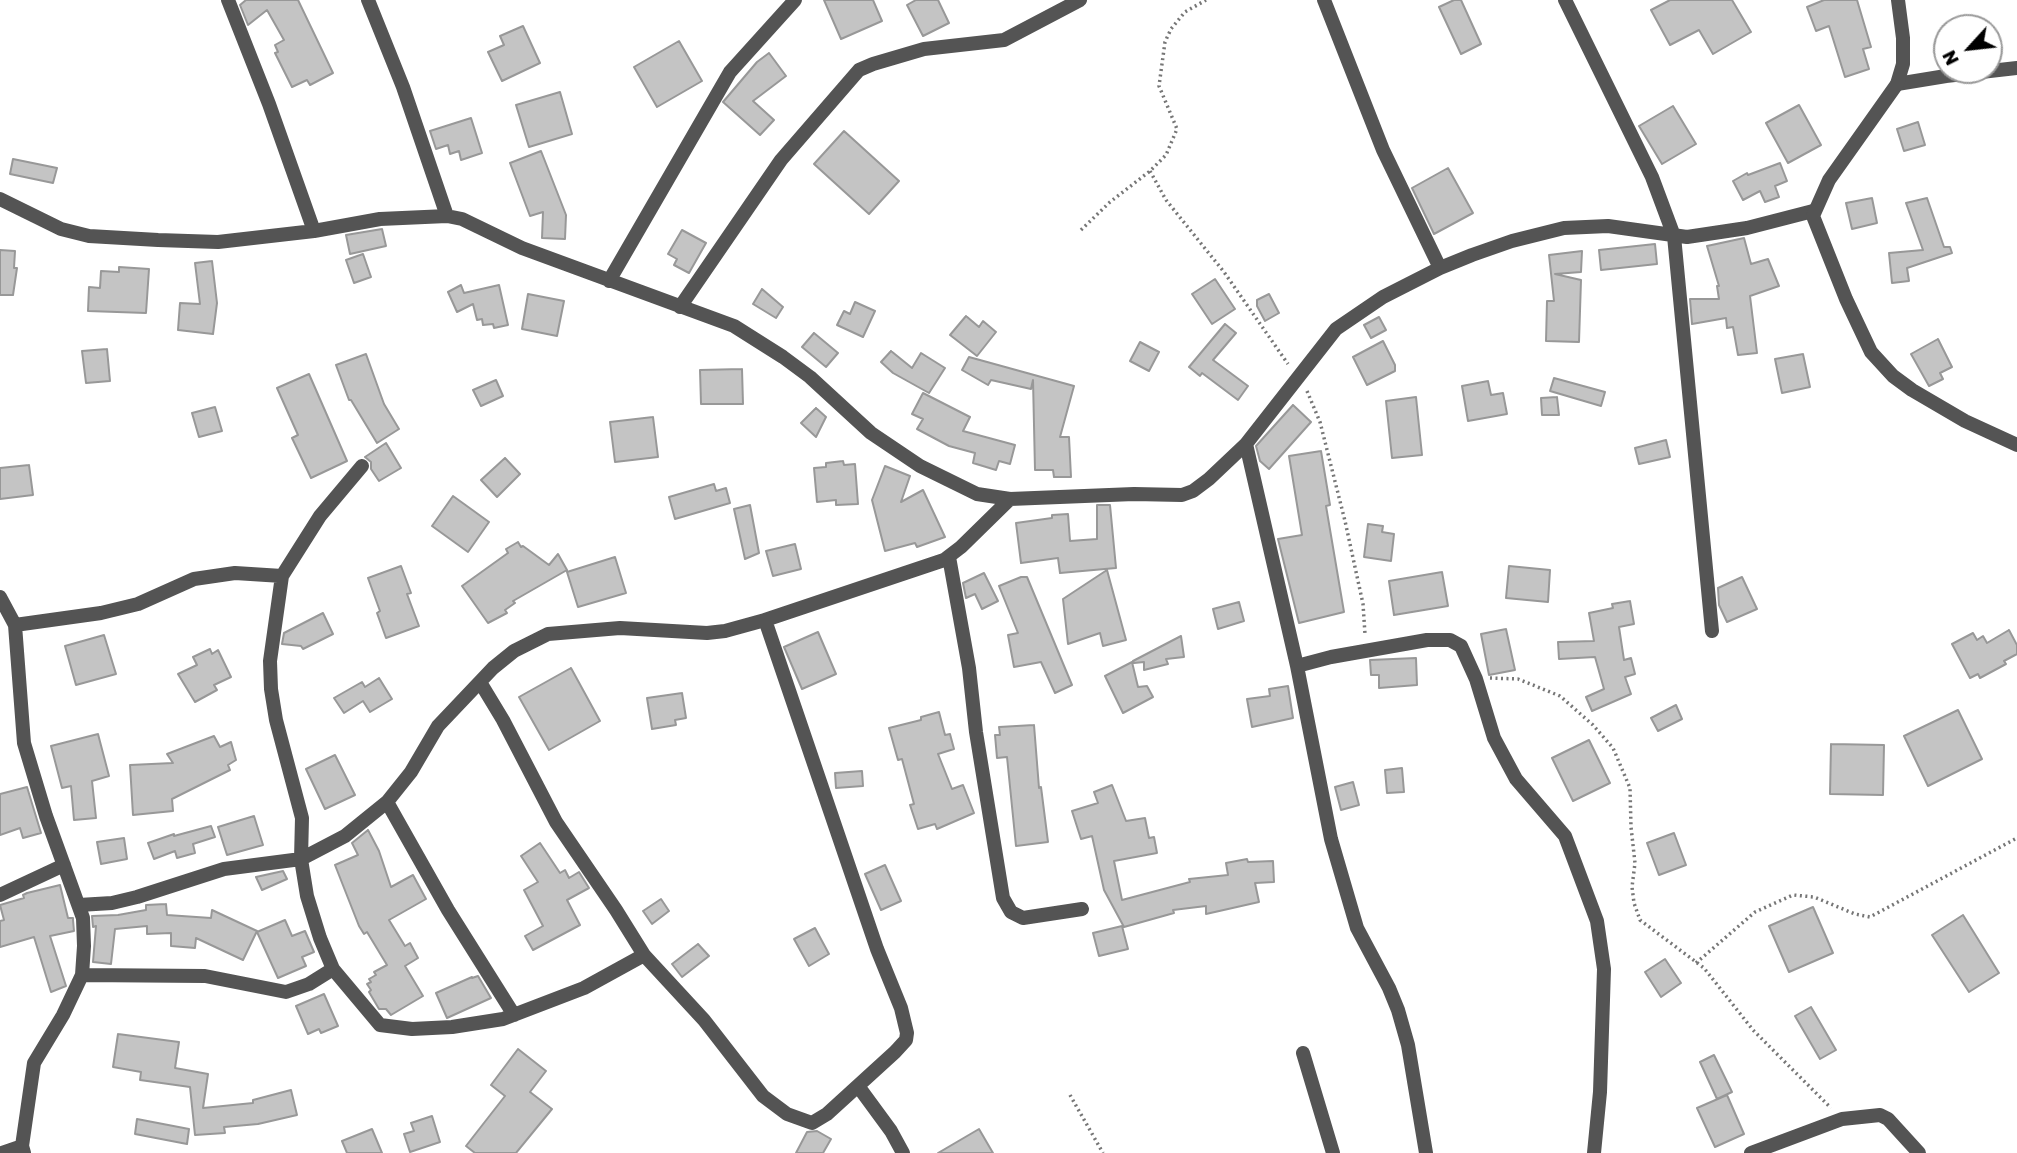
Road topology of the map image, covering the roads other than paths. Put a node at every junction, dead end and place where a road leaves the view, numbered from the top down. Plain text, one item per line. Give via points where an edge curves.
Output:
1 (228, 0) edge
2 (368, 0) edge
3 (795, 0) edge
4 (1080, 0) edge
5 (1324, 0) edge
6 (1565, 0) edge
7 (1898, 0) edge
8 (2017, 68) edge
9 (1897, 84) junction
10 (0, 199) edge
11 (1813, 211) junction
12 (447, 216) junction
13 (314, 231) junction
14 (1674, 236) junction
15 (1440, 268) junction
16 (609, 281) junction
17 (680, 307) junction
18 (1246, 444) junction
19 (2017, 445) edge
20 (362, 466) dead end
21 (1010, 499) junction
22 (949, 557) junction
23 (282, 576) junction
24 (0, 597) edge
25 (765, 620) junction
26 (15, 625) junction
27 (1712, 631) dead end
28 (1297, 666) junction
29 (480, 682) junction
30 (387, 802) junction
31 (301, 859) junction
32 (64, 865) junction
33 (0, 895) edge
34 (79, 905) junction
35 (1082, 909) dead end
36 (644, 955) junction
37 (333, 969) junction
38 (82, 975) junction
39 (514, 1015) junction
40 (1303, 1053) dead end
41 (858, 1086) junction
42 (23, 1149) edge
43 (2, 1153) edge
44 (903, 1153) edge
45 (1333, 1153) edge
46 (1426, 1153) edge
47 (1594, 1153) edge
48 (1751, 1153) edge
49 (1919, 1153) edge

1 - 13 street
2 - 12 street
3 - 16 street via 730,72
4 - 17 street via 1004,40 923,48 859,70 781,160
5 - 15 street via 1383,150
6 - 14 street via 1652,177
7 - 9 street via 1903,64
8 - 9 street
9 - 11 street via 1829,180
10 - 13 street via 61,229 89,236 218,242
11 - 14 street via 1747,228
11 - 19 street via 1871,352 1912,390
12 - 13 street via 380,219
12 - 16 street
14 - 15 street via 1608,226 1564,228 1495,246
14 - 27 street
15 - 18 street via 1336,329
16 - 17 street
17 - 21 street via 734,326 783,357 871,433 920,466 976,494
18 - 21 street via 1209,479 1182,495
18 - 28 street
20 - 23 street via 320,516
21 - 22 street
22 - 25 street
22 - 35 street via 1003,898 1011,912 1023,918
23 - 26 street via 235,573 194,579 138,604
23 - 31 street via 270,662 271,689 302,818
24 - 26 street
25 - 29 street via 707,633 620,628 554,632 514,651
25 - 41 street via 907,1033 906,1040
26 - 32 street via 24,743
28 - 46 street via 1334,850 1357,928 1398,1010
28 - 47 street via 1427,640 1450,640 1461,646 1493,738 1517,779 1562,830 1597,921 1604,969
29 - 30 street via 438,726
29 - 36 street via 556,822
30 - 31 street via 345,836
30 - 39 street
31 - 34 street via 224,869 137,897
31 - 37 street via 307,896
32 - 33 street
32 - 34 street
34 - 38 street
36 - 39 street via 584,988
36 - 41 street via 704,1020 763,1096 787,1114 812,1123
37 - 38 street via 286,992 205,976
37 - 39 street via 380,1025 452,1027
38 - 42 street via 34,1063
40 - 45 street
41 - 44 street
42 - 43 street
48 - 49 street via 1842,1119 1883,1116

